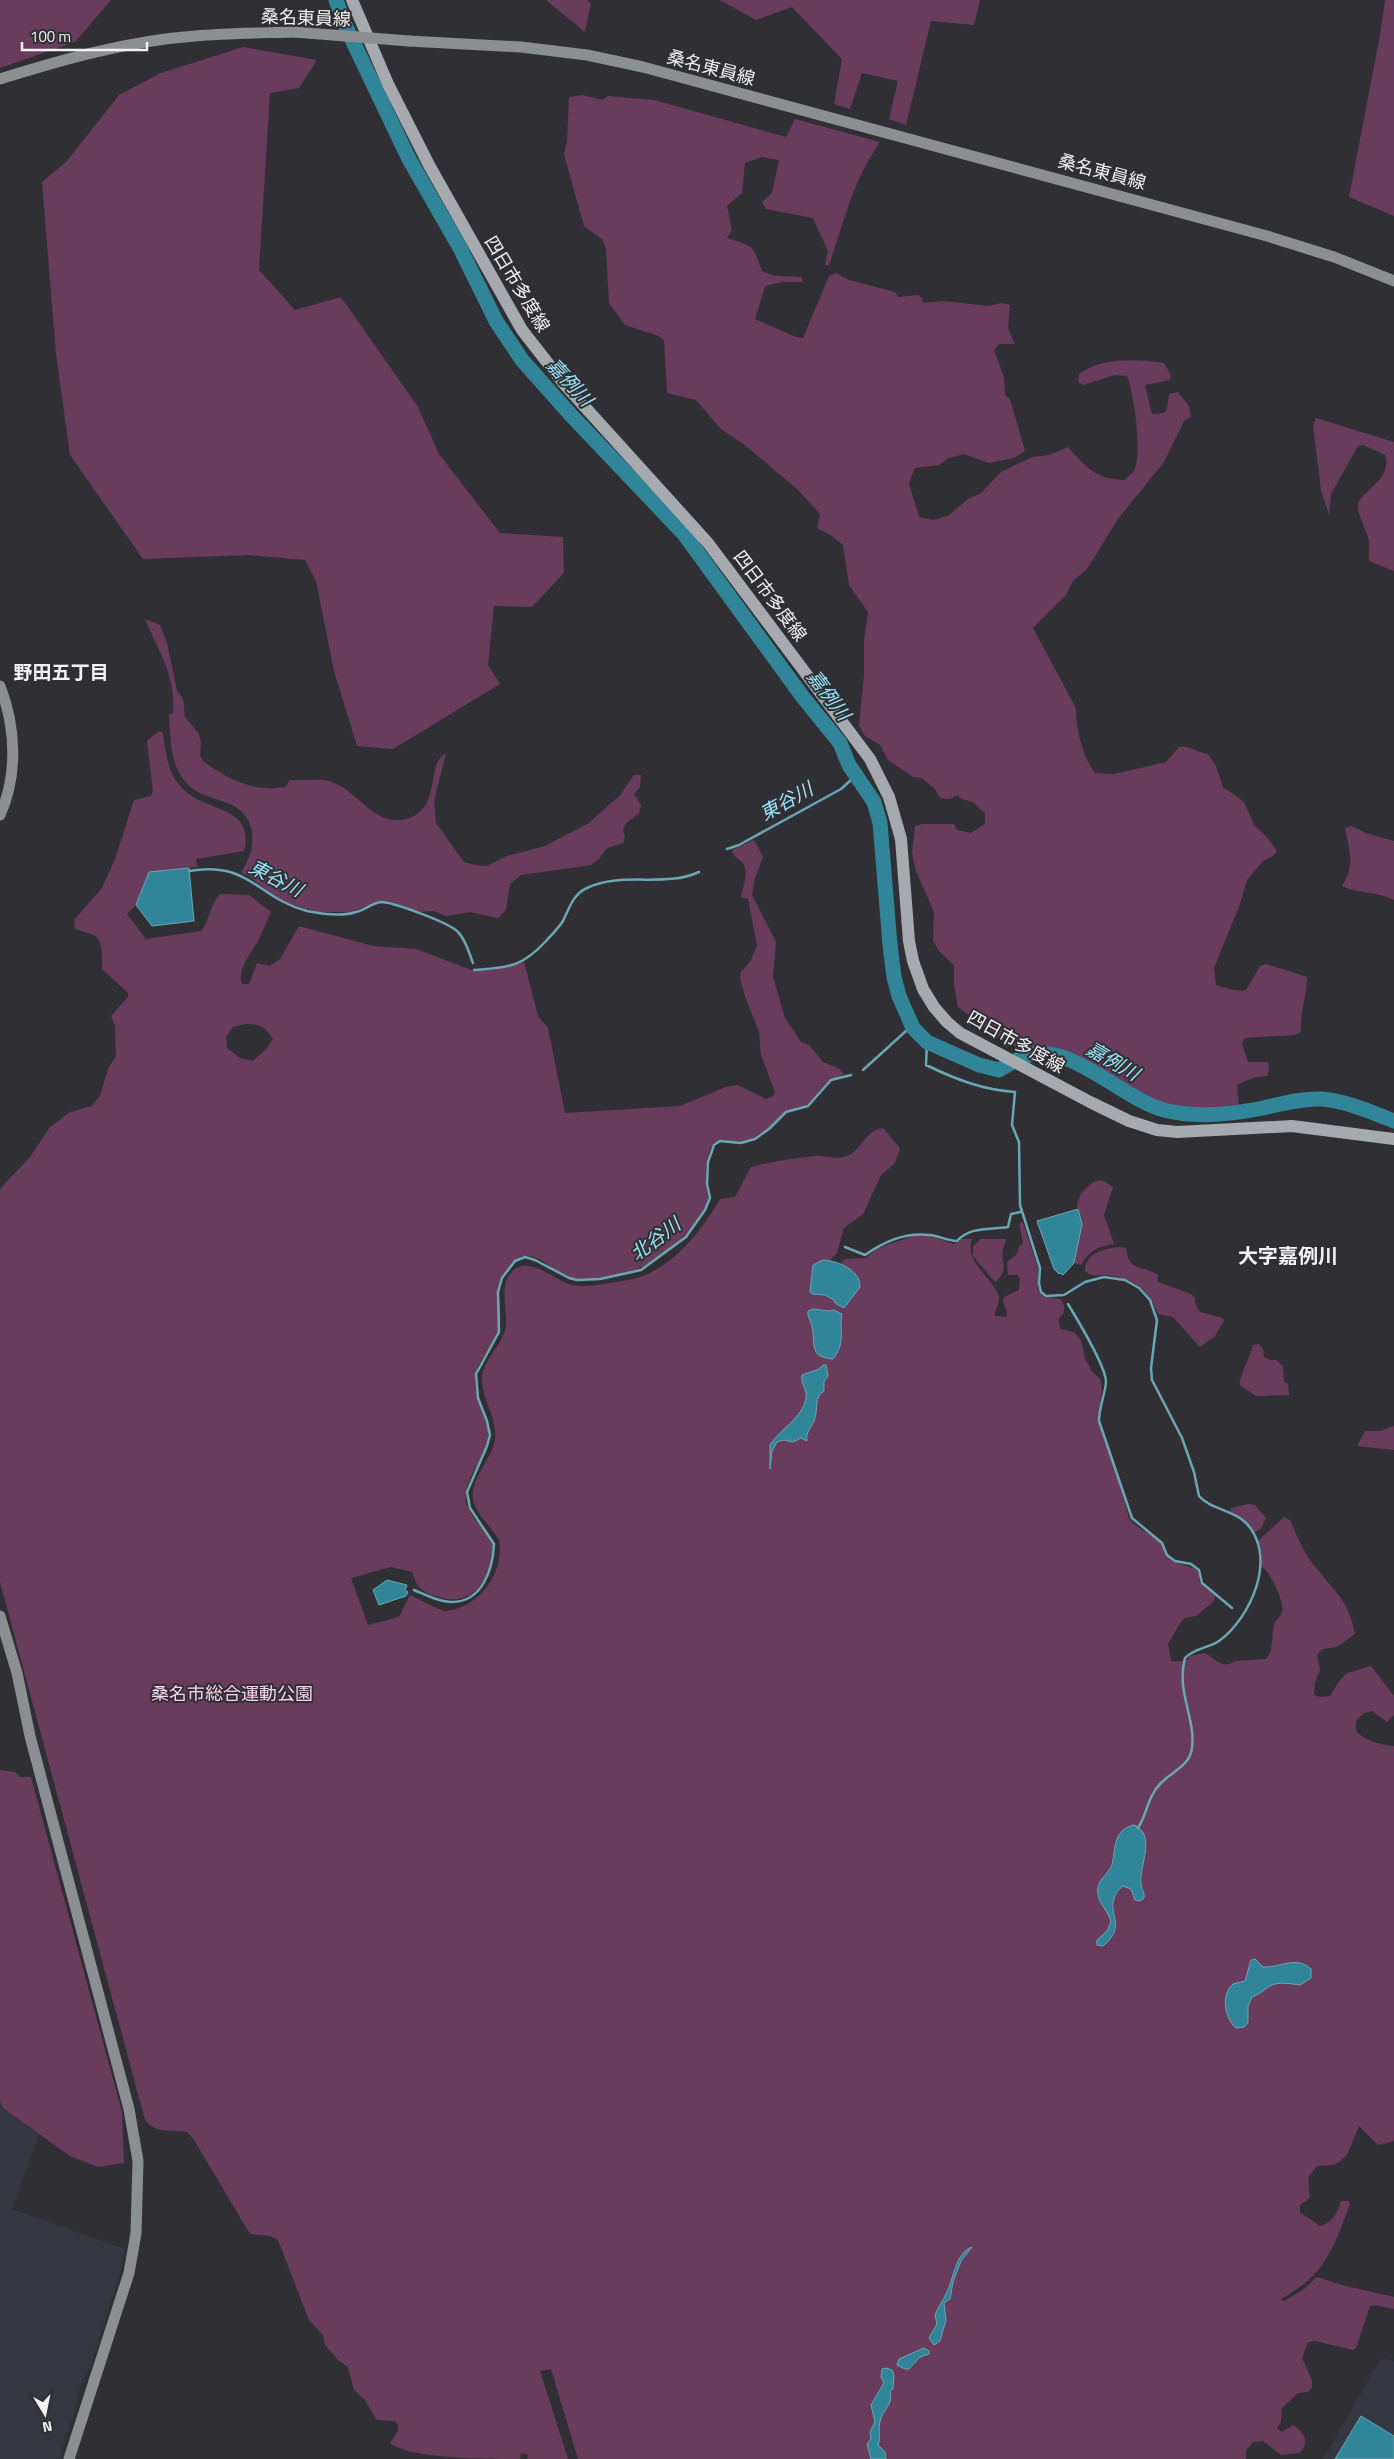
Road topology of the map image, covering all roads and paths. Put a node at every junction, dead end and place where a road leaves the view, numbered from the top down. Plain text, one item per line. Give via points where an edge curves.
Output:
1 (352, 0) edge
2 (0, 79) edge
3 (1394, 281) edge
4 (0, 686) edge
5 (0, 815) edge
6 (1394, 1139) edge
7 (0, 1616) edge
8 (69, 2459) edge

1 - 6 main road, 四日市多度線 via 388,84 429,165 522,330 565,385 708,543 870,759 889,797 900,839 909,941 923,989 947,1022 975,1042 1129,1121 1157,1130 1177,1132 1292,1126
2 - 3 main road, 桑名東員線, bridge via 124,45 194,36 294,32 521,47 587,55 642,67 1267,236 1334,257
4 - 5 main road via 13,747 10,781
7 - 8 main road via 129,2109 138,2161 136,2233 129,2274

